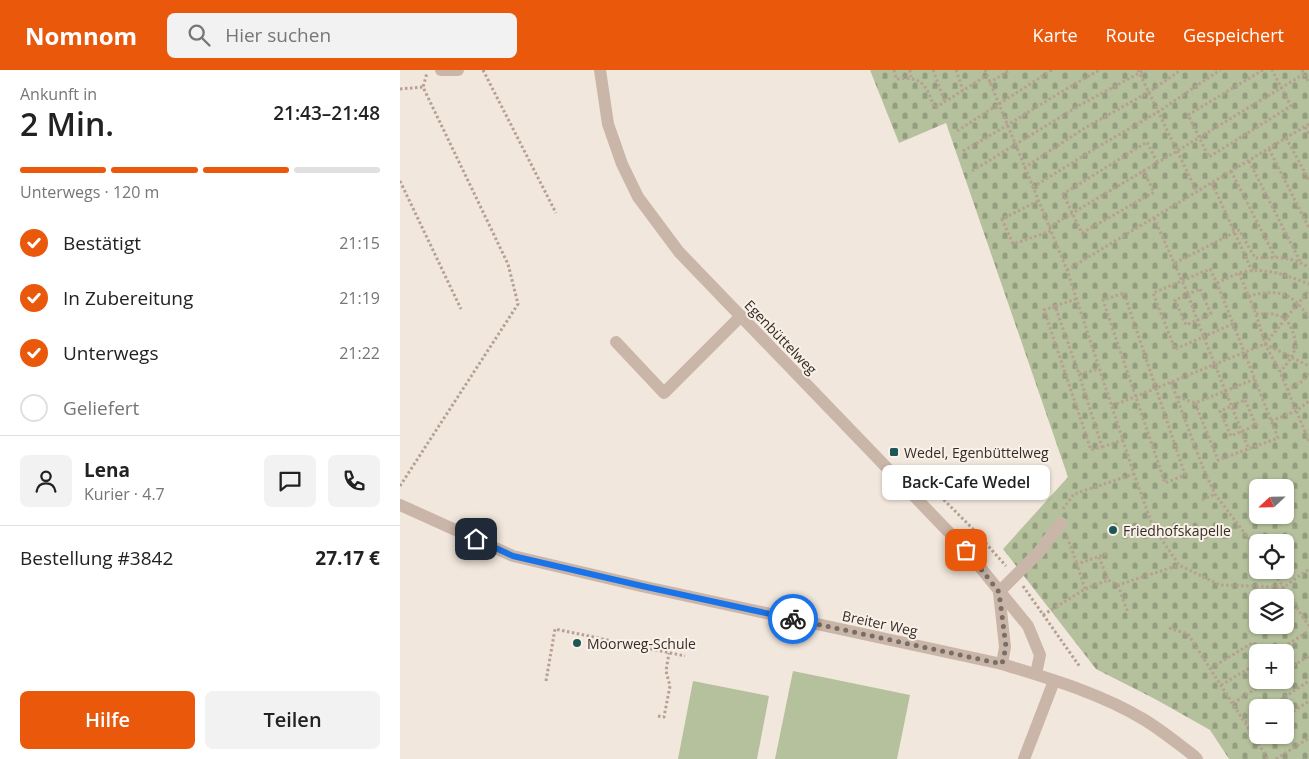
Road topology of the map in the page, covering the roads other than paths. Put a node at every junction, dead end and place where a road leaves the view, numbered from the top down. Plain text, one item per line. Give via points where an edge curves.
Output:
1 (441, 70) edge
2 (458, 70) edge
3 (600, 70) edge
4 (740, 316) junction
5 (616, 342) dead end
6 (400, 505) edge
7 (1062, 524) road end
8 (999, 592) junction
9 (1002, 664) junction
10 (1036, 674) junction
11 (1054, 680) junction
12 (1024, 759) edge
13 (1197, 759) edge

1 - 2 street
3 - 4 street, Egenbüttelweg via 608,124 638,197 679,252
4 - 5 street via 664,393
4 - 8 street, Egenbüttelweg via 952,536
6 - 9 street, Breiter Weg via 513,556
7 - 8 street
8 - 9 street via 1006,647
8 - 10 street, Egenbüttelweg via 1028,626 1040,655
9 - 10 street, Breiter Weg
10 - 11 street, Breiter Weg
11 - 12 street
11 - 13 street, Breiter Weg via 1142,718

